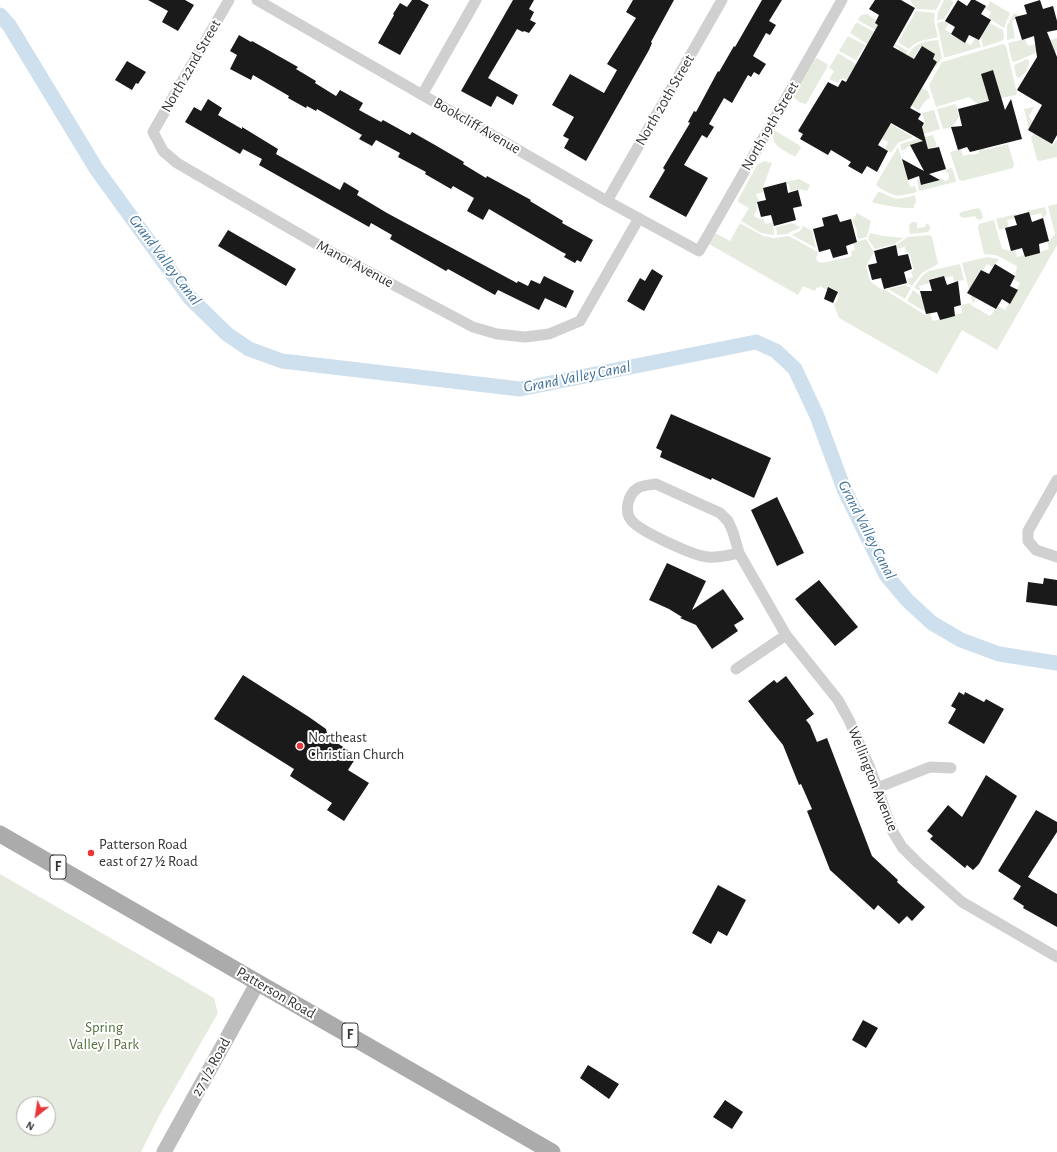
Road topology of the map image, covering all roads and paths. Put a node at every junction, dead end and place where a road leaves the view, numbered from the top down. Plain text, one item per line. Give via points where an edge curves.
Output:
1 (230, 0) edge
2 (257, 0) edge
3 (476, 0) edge
4 (722, 0) edge
5 (842, 0) edge
6 (422, 95) junction
7 (153, 132) joint
8 (607, 201) junction
9 (639, 218) junction
10 (699, 251) joint
11 (1057, 480) edge
12 (739, 553) junction
13 (1057, 557) edge
14 (786, 635) junction
15 (736, 669) dead end
16 (951, 768) dead end
17 (877, 788) junction
18 (0, 834) edge
19 (1057, 957) edge
20 (258, 982) junction
21 (164, 1152) edge
22 (552, 1152) edge

1 - 7 street, North 22nd Street
2 - 6 street, Bookcliff Avenue
3 - 6 street
4 - 8 street, North 20th Street
5 - 10 street, North 19th Street
6 - 8 street, Bookcliff Avenue
7 - 9 street, Manor Avenue via 163,151 177,163 320,246 473,327 497,334 525,337 549,334 580,321
8 - 9 street, Bookcliff Avenue
9 - 10 street, Bookcliff Avenue
11 - 13 street via 1028,531 1028,541 1036,550
12 - 12 street, Wellington Avenue via 728,521 720,513 656,484 638,488 628,500 630,520 638,527 692,554 709,558
12 - 14 street, Wellington Avenue
14 - 15 street
14 - 17 street, Wellington Avenue via 838,700
16 - 17 street via 930,767
17 - 19 street, Wellington Avenue via 893,832 902,847 918,863 962,902
18 - 20 main road, Patterson Road / F
20 - 21 main road, 27 1/2 Road
20 - 22 main road, Patterson Road / F

